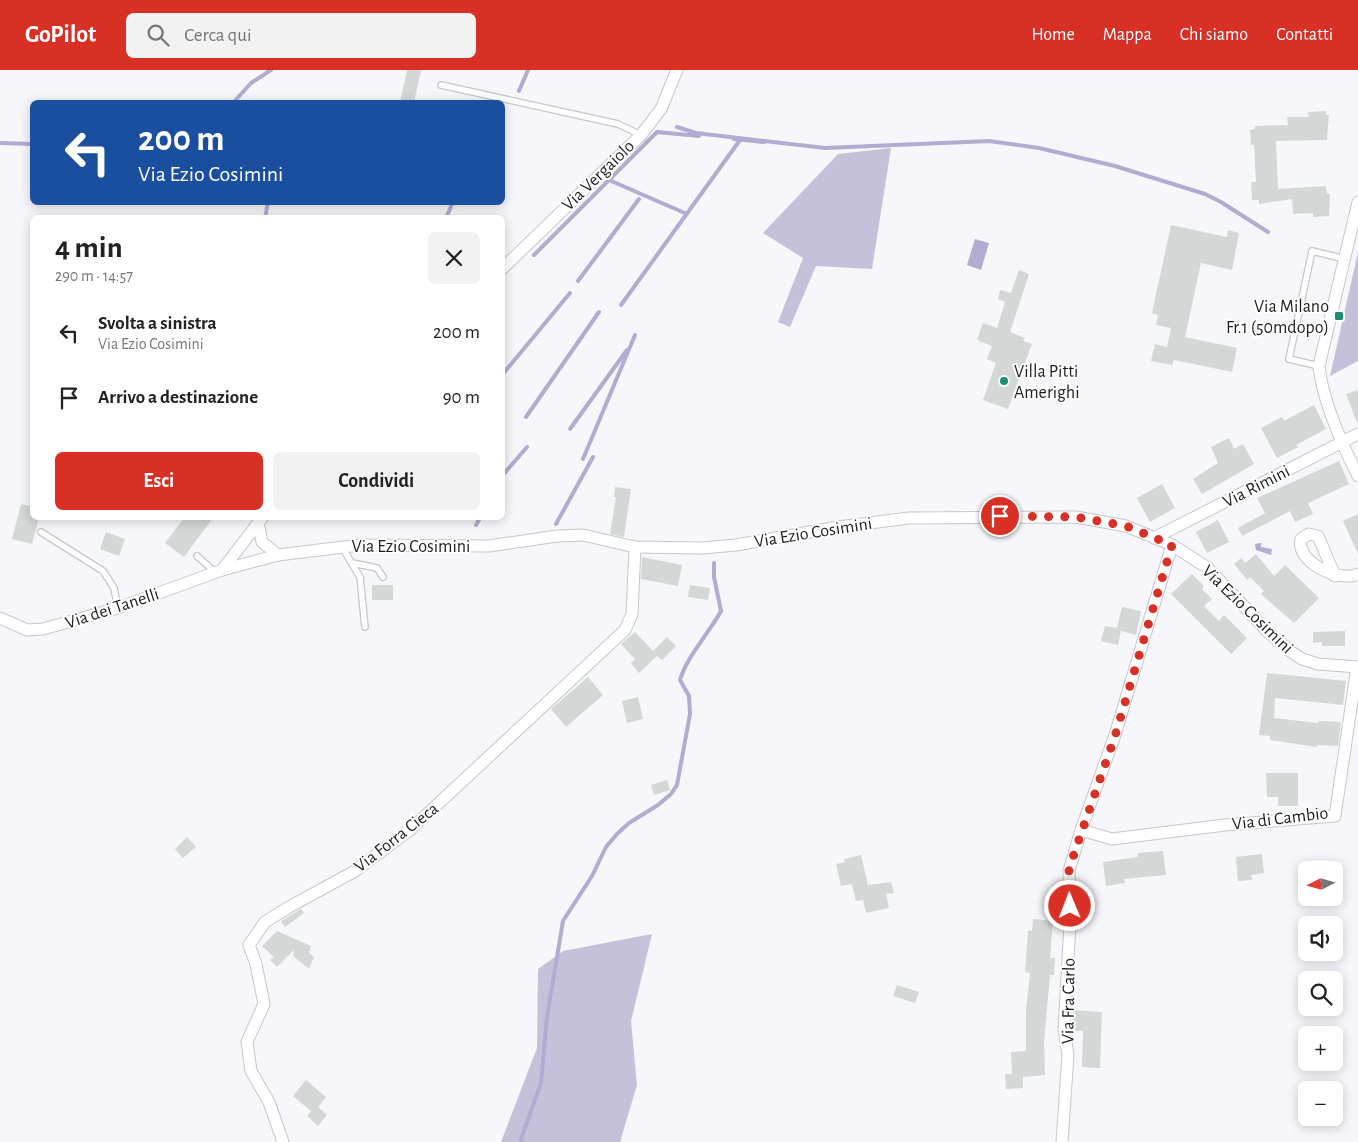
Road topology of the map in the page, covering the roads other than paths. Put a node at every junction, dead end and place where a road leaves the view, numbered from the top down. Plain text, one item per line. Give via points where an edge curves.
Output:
1 (677, 70) edge
2 (441, 85) dead end
3 (641, 135) junction
4 (1358, 202) edge
5 (1345, 259) junction
6 (505, 266) edge
7 (1320, 366) junction
8 (1358, 434) edge
9 (1342, 442) junction
10 (1358, 476) edge
11 (260, 520) edge
12 (41, 532) dead end
13 (1154, 538) junction
14 (1172, 545) junction
15 (342, 547) junction
16 (635, 547) junction
17 (278, 555) junction
18 (196, 556) dead end
19 (352, 563) junction
20 (219, 571) junction
21 (1358, 574) edge
22 (1335, 576) dead end
23 (383, 577) dead end
24 (118, 608) junction
25 (0, 618) edge
26 (365, 628) dead end
27 (1357, 667) edge
28 (1080, 830) junction
29 (283, 1142) edge
30 (1062, 1142) edge

1 - 3 street, Via Vergaiolo via 661,110
2 - 3 lane via 618,124
3 - 6 street, Via Vergaiolo
4 - 5 street
5 - 7 street
5 - 7 lane via 1312,251 1289,359
7 - 9 street
8 - 9 street, Via Rimini
9 - 10 street
9 - 13 street, Via Rimini
11 - 17 street via 262,542
11 - 20 street
12 - 24 lane via 103,571 114,588
13 - 14 street, Via Ezio Cosimini
13 - 16 street, Via Ezio Cosimini via 1126,526 1076,517 943,516 838,527 736,545
14 - 27 street, Via Ezio Cosimini via 1208,568 1267,631 1302,659 1318,664
14 - 28 street, Via Fra Carlo via 1115,736
15 - 16 street, Via Ezio Cosimini via 489,546 557,536 584,536
15 - 17 street, Via Ezio Cosimini
15 - 19 lane
16 - 29 street, Via Forra Cieca via 632,614 625,630 411,829 355,871 265,922 250,945 264,1004 247,1042 251,1071 269,1102
17 - 20 street, Via Ezio Cosimini
18 - 20 lane
19 - 23 lane via 377,568
19 - 26 lane via 360,577
20 - 24 street, Via dei Tanelli
21 - 22 street via 1348,578
24 - 25 street, Via dei Tanelli via 43,629 27,630
27 - 28 street, Via di Cambio via 1335,816 1112,839
28 - 30 street, Via Fra Carlo via 1069,871 1070,924 1064,1029 1068,1055

